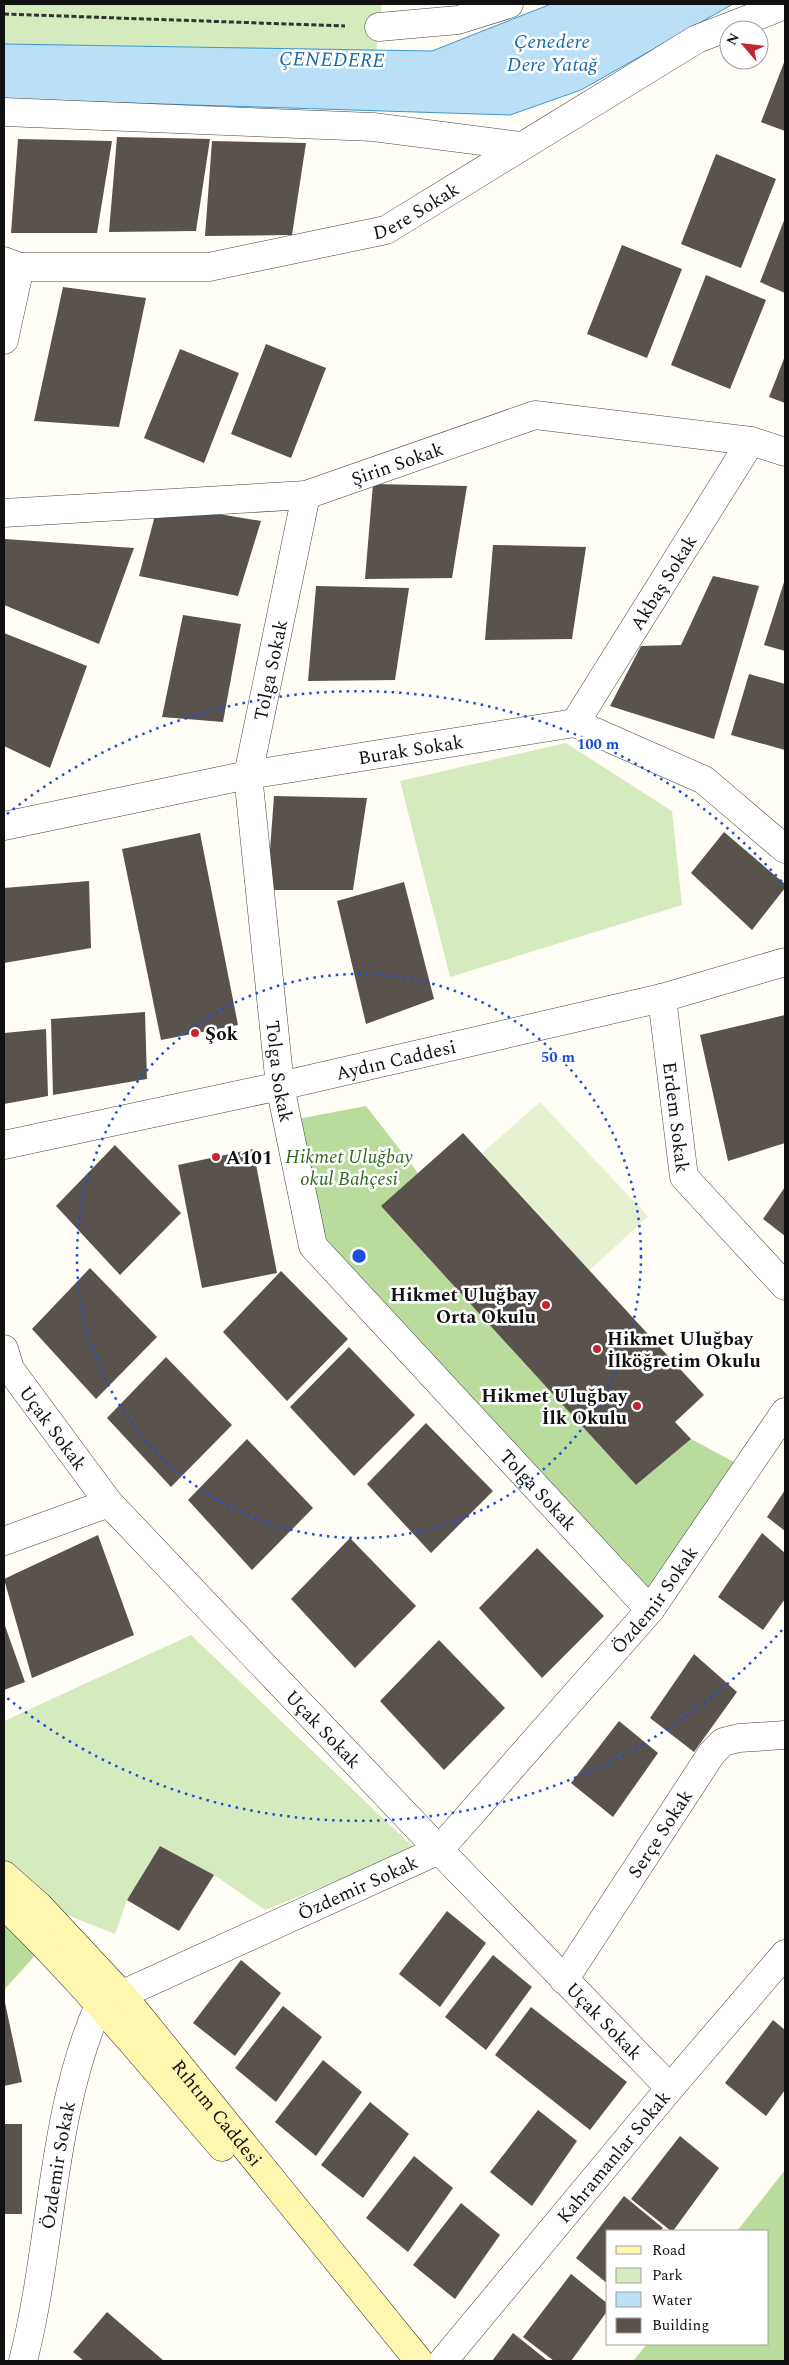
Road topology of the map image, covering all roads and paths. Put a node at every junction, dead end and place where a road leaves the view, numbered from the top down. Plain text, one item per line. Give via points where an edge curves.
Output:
1 (509, 4) edge
2 (785, 5) edge
3 (4, 14) edge
4 (379, 27) joint
5 (4, 112) edge
6 (520, 146) junction
7 (12, 264) edge
8 (4, 340) edge
9 (751, 441) junction
10 (785, 452) edge
11 (306, 495) junction
12 (4, 514) edge
13 (575, 723) junction
14 (248, 775) junction
15 (4, 826) edge
16 (785, 849) edge
17 (785, 962) edge
18 (662, 998) junction
19 (280, 1086) junction
20 (4, 1145) edge
21 (785, 1286) edge
22 (6, 1363) edge
23 (785, 1412) edge
24 (109, 1503) junction
25 (4, 1541) edge
26 (650, 1610) junction
27 (785, 1735) edge
28 (440, 1850) junction
29 (4, 1875) edge
30 (4, 1905) edge
31 (785, 1954) edge
32 (564, 1980) junction
33 (110, 2000) junction
34 (670, 2088) junction
35 (23, 2361) edge
36 (396, 2361) edge
37 (419, 2361) edge
38 (443, 2361) edge

1 - 4 street via 458,20
2 - 6 street, Dere Sokak via 697,39
3 - 4 path
5 - 6 street via 372,127
6 - 7 street, Dere Sokak via 386,230 208,267
7 - 8 street
9 - 10 street, Şirin Sokak
9 - 11 street, Şirin Sokak via 535,415
9 - 13 street, Akbaş Sokak
11 - 12 street, Şirin Sokak
11 - 14 street, Tolga Sokak
13 - 14 street, Burak Sokak
13 - 16 street via 704,780
14 - 15 street, Burak Sokak
14 - 19 street, Tolga Sokak
17 - 18 street, Aydın Caddesi
18 - 19 street, Aydın Caddesi
18 - 21 street, Erdem Sokak via 684,1176
19 - 20 street, Aydın Caddesi
19 - 26 street, Tolga Sokak via 313,1246
22 - 24 street, Uçak Sokak
23 - 26 street, Özdemir Sokak
24 - 25 street
24 - 28 street, Uçak Sokak
26 - 28 street, Özdemir Sokak
27 - 32 street, Serçe Sokak via 738,1738 723,1742 712,1753
28 - 32 street, Uçak Sokak
28 - 33 street, Özdemir Sokak
29 - 33 main road, Rıhtım Caddesi via 38,1905
30 - 33 main road, Rıhtım Caddesi
31 - 34 street, Kahramanlar Sokak
32 - 34 street, Uçak Sokak
33 - 35 street, Özdemir Sokak via 80,2054 67,2106 42,2268
33 - 36 main road, Rıhtım Caddesi via 234,2161
33 - 37 main road, Rıhtım Caddesi
34 - 38 street, Kahramanlar Sokak

